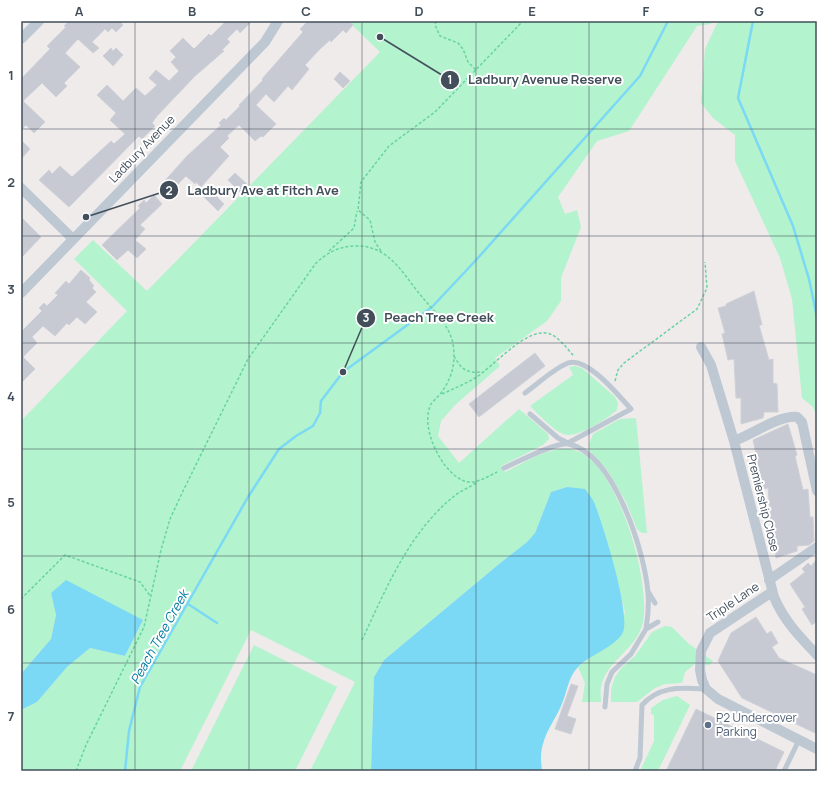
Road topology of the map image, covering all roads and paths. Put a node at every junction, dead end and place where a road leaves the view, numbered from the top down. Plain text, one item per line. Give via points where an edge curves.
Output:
1 (39, 21) edge
2 (278, 21) edge
3 (436, 21) edge
4 (523, 21) edge
5 (21, 39) edge
6 (476, 70) junction
7 (21, 188) edge
8 (358, 210) junction
9 (73, 239) junction
10 (382, 251) junction
11 (328, 253) junction
12 (705, 262) dead end
13 (21, 293) edge
14 (702, 347) dead end
15 (454, 356) junction
16 (580, 363) junction
17 (483, 372) junction
18 (614, 391) junction
19 (525, 393) dead end
20 (440, 394) junction
21 (530, 414) dead end
22 (734, 441) junction
23 (568, 443) junction
24 (504, 468) joint
25 (476, 483) junction
26 (817, 491) edge
27 (817, 547) edge
28 (769, 580) junction
29 (648, 592) junction
30 (772, 592) junction
31 (151, 597) junction
32 (21, 599) edge
33 (655, 602) dead end
34 (658, 622) dead end
35 (646, 629) junction
36 (362, 640) dead end
37 (817, 655) edge
38 (704, 685) junction
39 (605, 707) dead end
40 (799, 740) junction
41 (817, 749) edge
42 (76, 771) edge
43 (635, 771) edge
44 (784, 771) edge

1 - 5 street
2 - 9 street, Ladbury Avenue via 265,42
3 - 6 path via 440,36 458,43 468,62
4 - 6 path
6 - 8 path via 435,112 389,146 373,163 361,182
7 - 9 street
8 - 10 path via 370,220 375,242
8 - 11 path via 354,228
9 - 13 street, Ladbury Avenue
10 - 11 path via 365,245
10 - 15 path via 394,261 444,324 453,344
11 - 31 path via 316,263 248,359 170,519
12 - 18 path via 707,288 697,309 624,363 618,370
14 - 22 street, Premiership Close via 712,365
15 - 17 path via 460,368 471,373
15 - 20 path via 453,372
16 - 17 path via 561,342 548,333 535,333
16 - 18 lane via 590,368
16 - 19 lane via 570,362
17 - 20 path via 474,379
18 - 23 lane via 631,408
20 - 25 path via 431,405 428,418 434,448 441,462 452,473 464,482
21 - 23 lane via 558,438
22 - 26 street via 790,416 797,417 802,422
22 - 28 street, Premiership Close
23 - 24 lane via 551,447
23 - 29 lane via 583,450 595,460 621,499 637,540
24 - 25 path
25 - 36 path via 453,497 413,540
27 - 28 street
28 - 30 street, Premiership Close
29 - 33 lane
29 - 35 lane
30 - 37 street, Premiership Close via 786,621
30 - 38 street, Triple Lane via 710,633 701,651 700,670
31 - 32 path via 140,582 65,554
31 - 42 path via 144,627 86,745
34 - 35 lane
35 - 39 lane via 631,654 612,672 607,684
38 - 40 street via 727,704
38 - 43 lane via 673,688 654,694 642,705 640,758
40 - 41 street
40 - 44 lane

